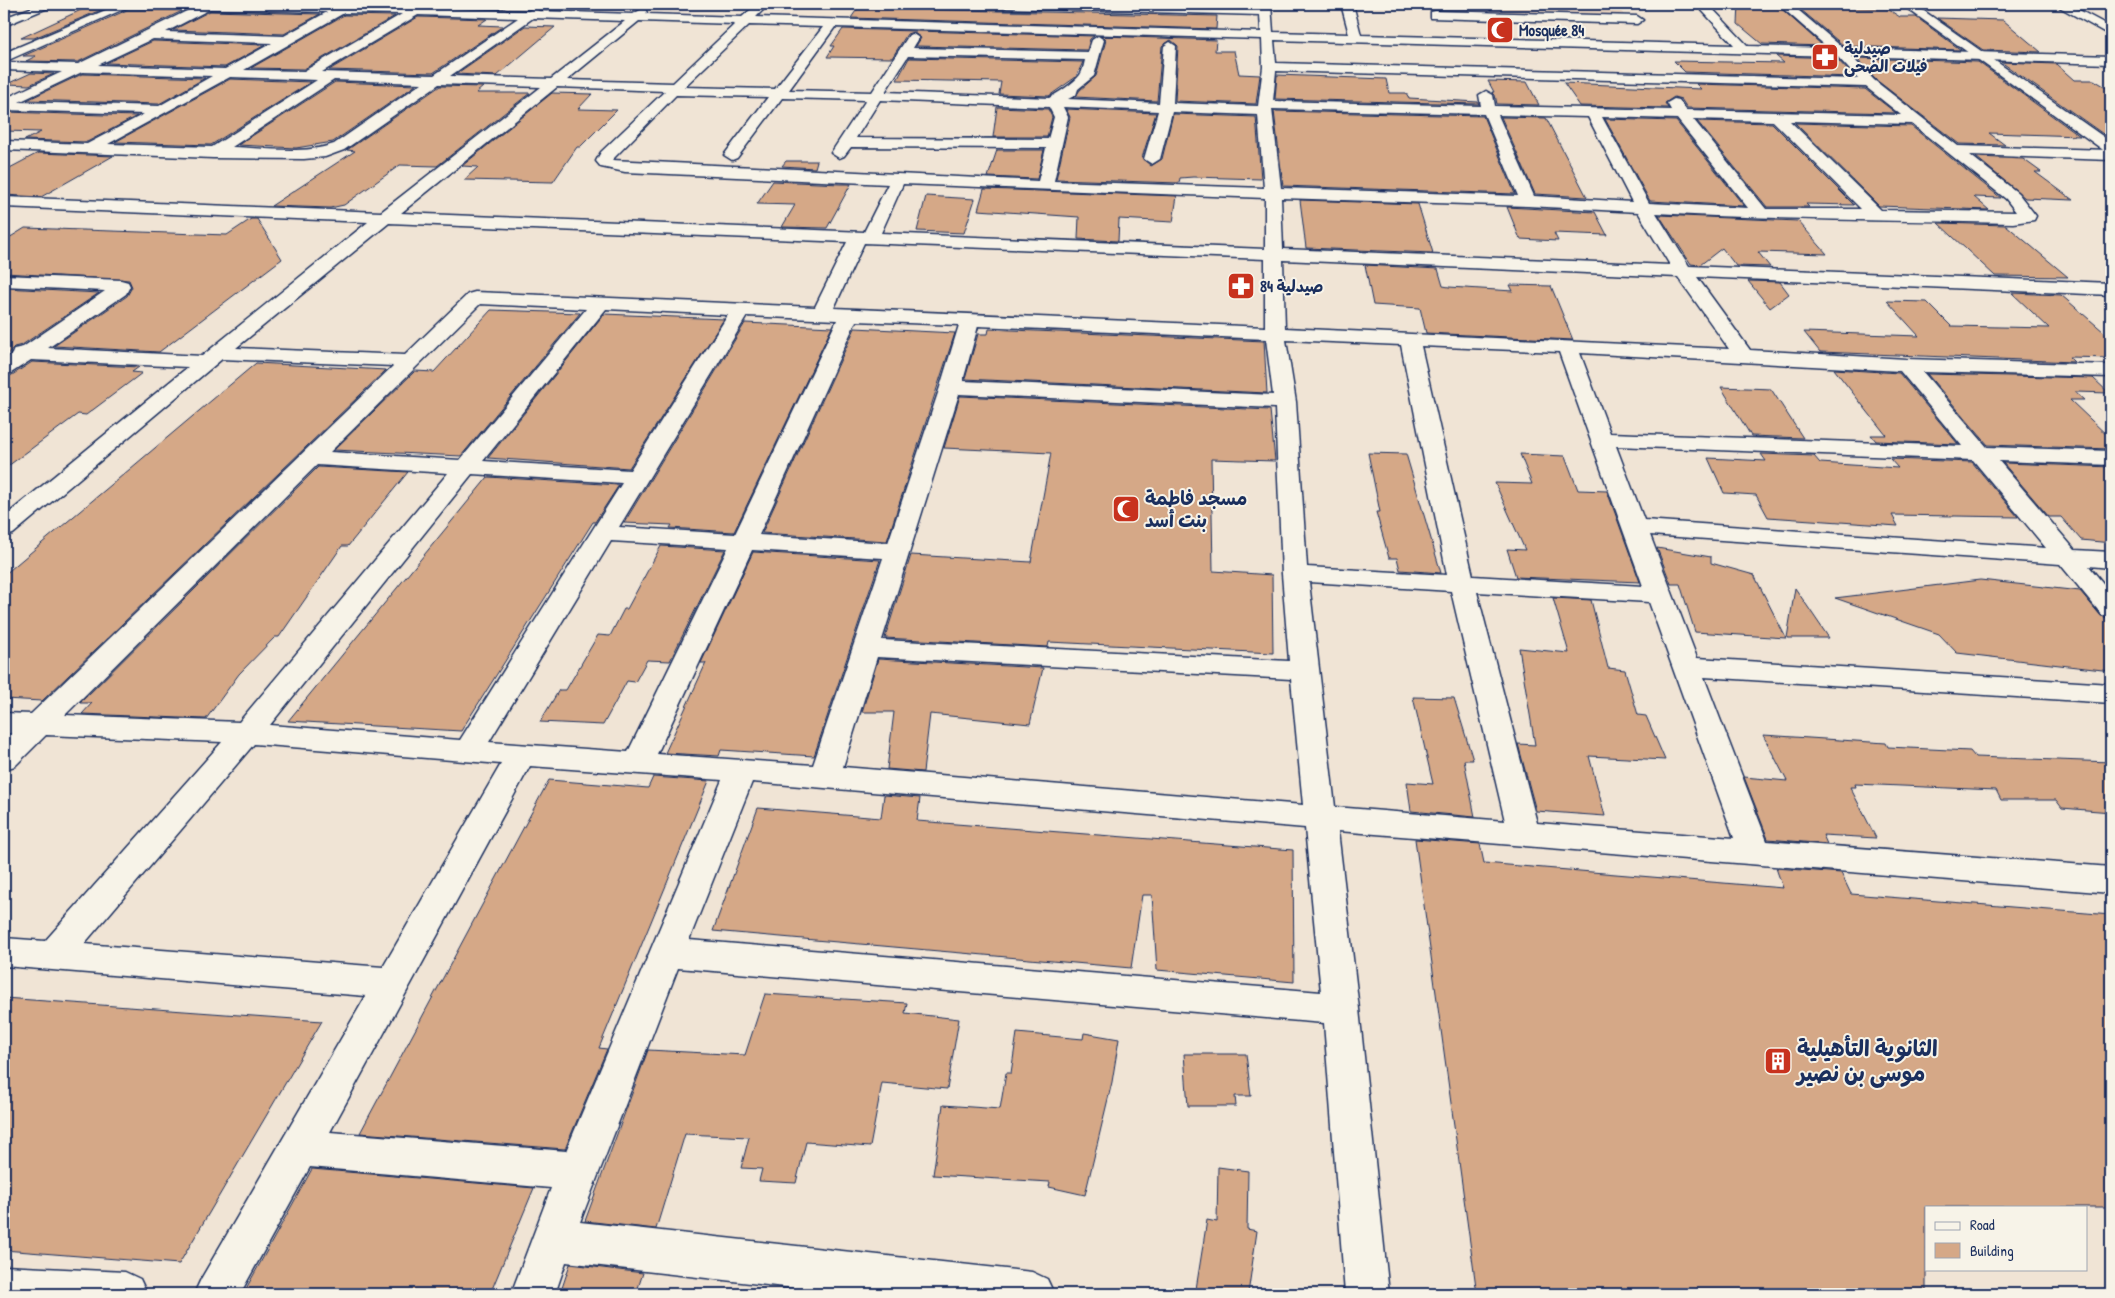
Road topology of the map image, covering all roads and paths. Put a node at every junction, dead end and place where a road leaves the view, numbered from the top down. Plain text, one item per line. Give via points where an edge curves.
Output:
1 (51, 4) edge
2 (129, 4) edge
3 (160, 4) edge
4 (211, 4) edge
5 (546, 4) edge
6 (653, 4) edge
7 (763, 4) edge
8 (969, 4) edge
9 (1347, 4) edge
10 (1702, 4) edge
11 (1784, 4) edge
12 (1907, 4) edge
13 (2060, 4) edge
14 (1625, 8) dead end
15 (414, 9) edge
16 (1432, 9) edge
17 (340, 10) junction
18 (530, 14) junction
19 (1266, 17) edge
20 (636, 18) junction
21 (746, 21) junction
22 (4, 22) edge
23 (832, 23) junction
24 (920, 26) junction
25 (1100, 31) junction
26 (2111, 32) edge
27 (151, 35) junction
28 (1646, 35) junction
29 (1356, 39) junction
30 (288, 40) junction
31 (1451, 41) junction
32 (1467, 42) junction
33 (1170, 46) dead end
34 (1745, 50) junction
35 (905, 52) junction
36 (1841, 53) junction
37 (1093, 56) junction
38 (1983, 57) junction
39 (4, 58) edge
40 (2111, 60) edge
41 (4, 66) edge
42 (1270, 67) junction
43 (81, 68) junction
44 (1480, 72) junction
45 (229, 73) junction
46 (306, 76) junction
47 (332, 76) junction
48 (1661, 79) junction
49 (436, 80) junction
50 (1869, 83) junction
51 (552, 84) junction
52 (674, 89) junction
53 (779, 94) junction
54 (878, 96) junction
55 (1053, 102) junction
56 (4, 105) edge
57 (1166, 107) junction
58 (1265, 108) junction
59 (162, 110) junction
60 (1489, 110) junction
61 (1593, 113) junction
62 (1681, 114) junction
63 (1776, 116) junction
64 (1913, 120) junction
65 (848, 142) junction
66 (1056, 144) junction
67 (4, 146) edge
68 (2111, 149) edge
69 (87, 150) junction
70 (1955, 150) junction
71 (213, 152) junction
72 (732, 155) dead end
73 (2111, 155) edge
74 (1152, 160) dead end
75 (823, 176) junction
76 (898, 179) junction
77 (1045, 186) junction
78 (1273, 193) junction
79 (1528, 201) junction
80 (4, 202) edge
81 (1644, 208) junction
82 (1760, 214) junction
83 (1877, 214) junction
84 (384, 218) junction
85 (864, 237) junction
86 (1274, 253) junction
87 (1683, 271) junction
88 (4, 280) edge
89 (2111, 289) edge
90 (601, 303) junction
91 (741, 310) junction
92 (822, 313) junction
93 (849, 314) junction
94 (970, 319) junction
95 (1274, 333) junction
96 (1410, 339) junction
97 (1567, 346) junction
98 (4, 352) edge
99 (27, 353) junction
100 (1743, 356) junction
101 (214, 358) junction
102 (411, 361) junction
103 (1906, 365) junction
104 (4, 369) edge
105 (2111, 371) edge
106 (951, 387) junction
107 (1285, 402) junction
108 (1600, 439) junction
109 (1979, 454) junction
110 (311, 458) junction
111 (2111, 458) edge
112 (467, 467) junction
113 (636, 477) junction
114 (1634, 527) junction
115 (4, 530) edge
116 (602, 533) junction
117 (744, 542) junction
118 (898, 551) junction
119 (2067, 558) junction
120 (2111, 560) edge
121 (1295, 574) junction
122 (1462, 584) junction
123 (1659, 595) junction
124 (2111, 610) edge
125 (868, 648) junction
126 (1687, 667) junction
127 (1304, 671) junction
128 (2111, 693) edge
129 (4, 723) edge
130 (37, 724) junction
131 (247, 733) junction
132 (468, 750) junction
133 (521, 756) junction
134 (4, 758) edge
135 (637, 764) junction
136 (741, 770) junction
137 (824, 778) junction
138 (1320, 818) junction
139 (1524, 834) junction
140 (1755, 852) junction
141 (2111, 880) edge
142 (4, 952) edge
143 (666, 953) junction
144 (54, 955) junction
145 (391, 983) junction
146 (1341, 1009) junction
147 (300, 1148) junction
148 (578, 1171) junction
149 (554, 1240) junction
150 (4, 1287) edge
151 (125, 1294) edge
152 (216, 1294) edge
153 (533, 1294) edge
154 (1032, 1294) edge
155 (1367, 1294) edge

1 - 22 street
2 - 39 street
3 - 4 street
4 - 17 street
4 - 27 street
5 - 18 street
6 - 20 street
7 - 21 street
8 - 19 street
9 - 29 street
10 - 34 street
11 - 36 street
12 - 38 street
13 - 26 street
14 - 28 street
15 - 17 street
15 - 18 street
15 - 46 street
16 - 28 street
16 - 31 street
17 - 30 street
18 - 20 street
18 - 49 street
19 - 25 street
19 - 29 street
19 - 42 street
20 - 21 street
20 - 51 street
21 - 23 street
21 - 52 street
23 - 24 street
23 - 53 street
24 - 25 street
24 - 35 street
25 - 37 street
27 - 30 street
27 - 43 street
28 - 32 street
28 - 34 street
28 - 48 street
29 - 31 street
30 - 45 street
31 - 32 street
32 - 44 street
33 - 57 street
34 - 36 street
35 - 37 street
35 - 54 street
36 - 38 street
36 - 50 street
37 - 55 street via 1084,80
38 - 40 street
38 - 68 street
41 - 43 street
42 - 44 street
42 - 58 street
43 - 45 street
43 - 56 street
44 - 48 street
44 - 60 street
45 - 46 street
45 - 59 street
46 - 47 street
47 - 49 street
47 - 71 street
48 - 50 street
48 - 62 street
49 - 51 street
49 - 71 street via 332,150 304,154
50 - 64 street
51 - 52 street
51 - 84 street
52 - 53 street
52 - 75 street via 606,155 604,161 625,167
53 - 54 street
53 - 72 street
54 - 55 street
54 - 65 street
55 - 57 street
55 - 66 street via 1062,117
56 - 59 street
57 - 58 street
57 - 74 street
58 - 60 street
58 - 78 street
59 - 69 street
60 - 61 street
60 - 79 street
61 - 62 street
61 - 81 street
62 - 63 street
62 - 82 street
63 - 64 street
63 - 83 street
64 - 70 street
65 - 66 street
65 - 75 street
66 - 77 street
67 - 69 street
69 - 71 street
70 - 73 street
70 - 83 street via 2012,196 2028,216
75 - 76 street
76 - 77 street
76 - 85 street
77 - 78 street
78 - 79 street
78 - 86 street
79 - 81 street
80 - 84 street
81 - 82 street
81 - 87 street
82 - 83 street
84 - 85 street
84 - 101 street
85 - 86 street
85 - 92 street
86 - 87 street
86 - 95 street
87 - 89 street
87 - 100 street
88 - 99 street via 121,286
90 - 91 street
90 - 102 street via 475,298
90 - 112 street
91 - 92 street
91 - 113 street
92 - 93 street
93 - 94 street
93 - 117 street
94 - 95 street
94 - 106 street
95 - 96 street
95 - 107 street
96 - 97 street
96 - 122 street
97 - 100 street
97 - 108 street
98 - 99 street
99 - 101 street
99 - 104 street
100 - 103 street
101 - 102 street
101 - 115 street
102 - 110 street
103 - 105 street
103 - 109 street
106 - 107 street
106 - 118 street
107 - 121 street
108 - 109 street
108 - 114 street
109 - 111 street
109 - 119 street
110 - 112 street
110 - 130 street
112 - 113 street
112 - 131 street
113 - 116 street
114 - 119 street
114 - 123 street
116 - 117 street
116 - 132 street
117 - 118 street
117 - 135 street
118 - 125 street
119 - 120 street
119 - 124 street
121 - 122 street
121 - 127 street
122 - 123 street
122 - 139 street
123 - 126 street
125 - 127 street
125 - 137 street
126 - 128 street
126 - 140 street
127 - 138 street
129 - 130 street
130 - 131 street
130 - 134 street
131 - 132 street
131 - 144 street
132 - 133 street
133 - 135 street
133 - 145 street
135 - 136 street
136 - 137 street
136 - 143 street
137 - 138 street
138 - 139 street
138 - 146 street
139 - 140 street
140 - 141 street
142 - 144 street
143 - 146 street
143 - 148 street
144 - 145 street
145 - 147 street
146 - 155 street
147 - 148 street
147 - 152 street
148 - 149 street
149 - 153 street
149 - 154 street
150 - 151 street

